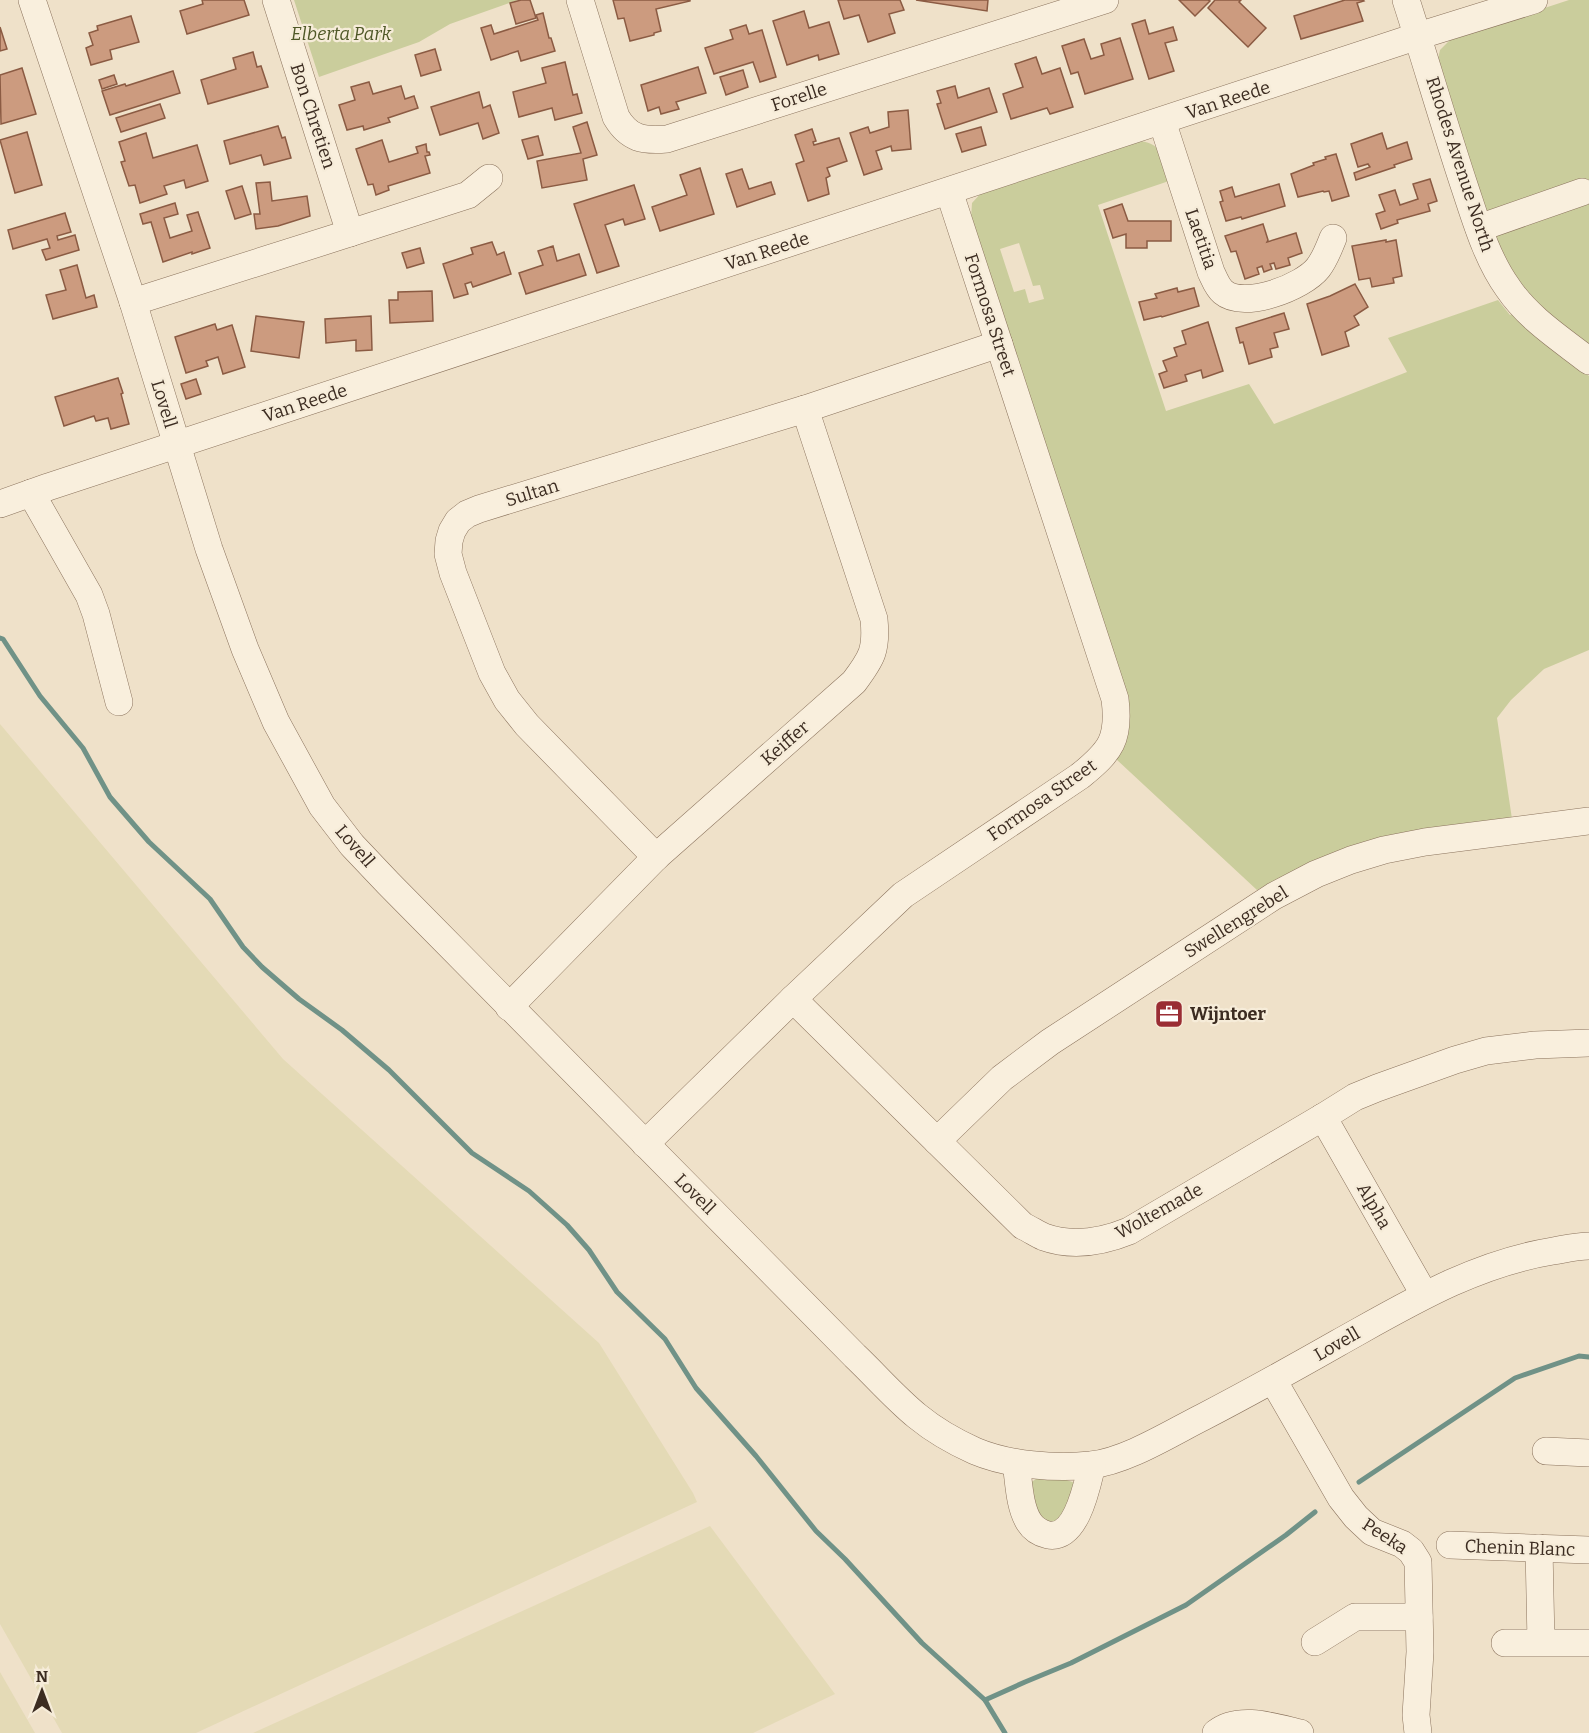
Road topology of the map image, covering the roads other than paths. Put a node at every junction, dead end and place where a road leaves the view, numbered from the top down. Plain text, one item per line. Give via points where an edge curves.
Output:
1 (32, 0) edge
2 (276, 0) edge
3 (580, 0) edge
4 (1105, 0) edge
5 (1406, 0) edge
6 (1534, 0) edge
7 (1418, 36) junction
8 (1162, 121) junction
9 (489, 178) dead end
10 (949, 191) junction
11 (1582, 192) dead end
12 (1479, 228) junction
13 (350, 233) junction
14 (1333, 238) dead end
15 (132, 302) junction
16 (999, 344) junction
17 (1589, 361) edge
18 (805, 409) junction
19 (176, 445) junction
20 (31, 493) junction
21 (0, 504) edge
22 (119, 702) dead end
23 (1589, 821) edge
24 (656, 857) junction
25 (793, 999) junction
26 (509, 1007) junction
27 (1589, 1043) edge
28 (1323, 1117) junction
29 (937, 1140) junction
30 (645, 1144) junction
31 (1589, 1246) edge
32 (1424, 1294) junction
33 (1273, 1380) junction
34 (1546, 1451) dead end
35 (1589, 1453) edge
36 (1016, 1462) junction
37 (1092, 1465) junction
38 (1402, 1544) junction
39 (1539, 1548) junction
40 (1589, 1550) edge
41 (1419, 1617) junction
42 (1315, 1642) dead end
43 (1505, 1642) dead end
44 (1541, 1642) junction
45 (1589, 1643) edge
46 (1414, 1727) edge
47 (1216, 1733) edge
48 (1300, 1733) edge

1 - 15 street, Lovell
2 - 13 street, Bon Chretien
3 - 4 street, Forelle via 616,117 630,134 653,140 667,139
5 - 7 street, Rhodes Avenue North
6 - 7 street, Van Reede
7 - 8 street, Van Reede
7 - 12 street, Rhodes Avenue North
8 - 10 street, Van Reede
8 - 14 street, Laetitia via 1210,272 1222,292 1241,298 1287,289 1311,275
9 - 13 street via 468,195
10 - 16 street, Formosa Street
10 - 19 street, Van Reede
11 - 12 street
12 - 17 street, Rhodes Avenue North via 1491,259 1522,306
13 - 15 street
15 - 19 street, Lovell
16 - 18 street, Sultan
16 - 25 street, Formosa Street via 1115,699 1118,720 1112,742 1102,759 1080,776 903,895
18 - 24 street, Keiffer via 874,619 875,648 854,682
18 - 24 street, Sultan via 479,509 458,520 452,531 448,554 453,573 507,700 526,725
19 - 20 street, Van Reede
19 - 26 street, Lovell via 245,649 276,722 322,806 352,845
20 - 21 street, Van Reede
20 - 22 street via 89,595
23 - 29 street, Swellengrebel via 1425,842 1384,850 1316,874 1274,896 1050,1042 1002,1078
24 - 26 street, Keiffer
25 - 29 street, Woltemade
25 - 30 street, Formosa Street
26 - 30 street, Lovell
27 - 28 street, Woltemade via 1535,1044 1486,1051 1377,1088
28 - 29 street, Woltemade via 1129,1231 1094,1242 1045,1237 1023,1226
28 - 32 street, Alpha
30 - 36 street, Lovell via 917,1416 977,1452
31 - 32 street, Lovell via 1528,1255 1479,1270
32 - 33 street, Lovell
33 - 37 street, Lovell via 1136,1450
33 - 38 street, Peeka via 1341,1498 1372,1532
34 - 35 street
36 - 37 street, Lovell
36 - 37 street via 1029,1523 1036,1531 1053,1535 1068,1529 1074,1521
38 - 39 street, Chenin Blanc
38 - 41 street, Peeka via 1418,1562
39 - 40 street, Chenin Blanc
39 - 44 street
41 - 42 street via 1355,1617
41 - 46 street, Peeka
43 - 44 street
44 - 45 street
47 - 48 street via 1237,1724

